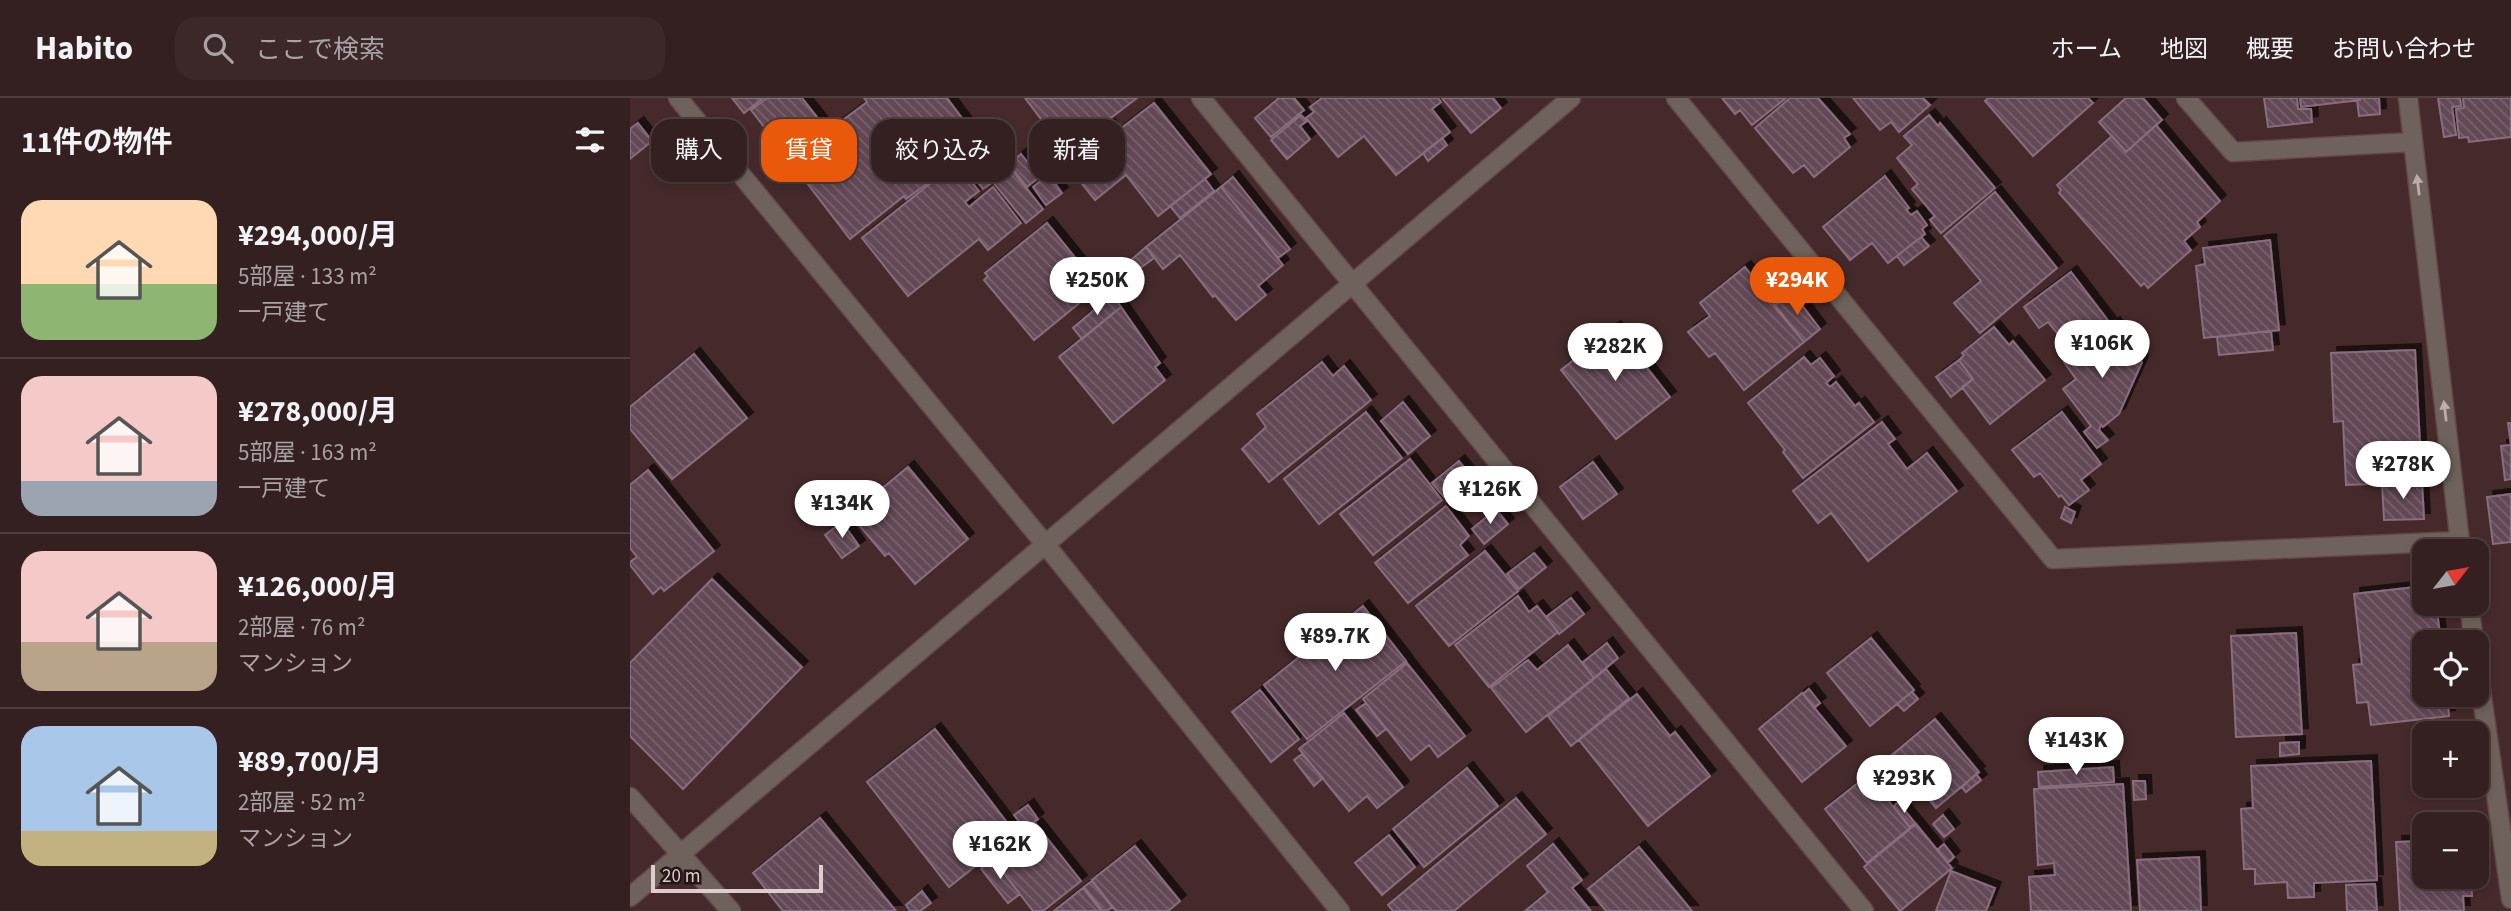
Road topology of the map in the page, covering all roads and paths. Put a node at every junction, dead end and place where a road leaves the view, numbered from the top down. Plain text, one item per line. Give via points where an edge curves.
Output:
1 (678, 98) edge
2 (1201, 98) edge
3 (1571, 98) edge
4 (1675, 98) edge
5 (2186, 98) edge
6 (2408, 98) edge
7 (2413, 142) junction
8 (1352, 285) junction
9 (2460, 539) edge
10 (1045, 544) junction
11 (2412, 548) edge
12 (2483, 707) edge
13 (630, 797) edge
14 (682, 854) junction
15 (630, 897) edge
16 (2511, 899) edge
17 (730, 911) edge
18 (1340, 911) edge
19 (1864, 911) edge

1 - 10 street
2 - 8 street
3 - 8 street
4 - 11 street via 2053,559
5 - 7 street via 2233,152
6 - 7 street
9 -> 7 street
8 - 10 street
8 - 19 street
10 - 14 street
10 - 18 street
12 - 16 street
13 - 14 street
14 - 15 street
14 - 17 street

